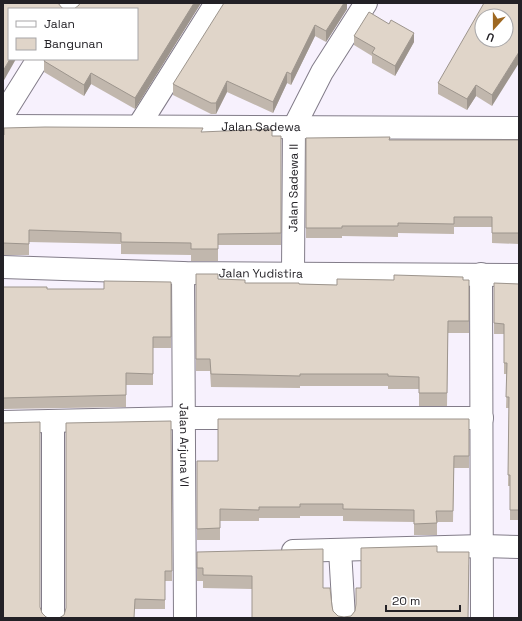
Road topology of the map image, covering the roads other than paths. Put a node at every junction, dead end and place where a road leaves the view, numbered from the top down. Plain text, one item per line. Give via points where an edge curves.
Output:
1 (216, 3) edge
2 (366, 3) edge
3 (37, 60) edge
4 (3, 115) edge
5 (3, 126) edge
6 (138, 127) junction
7 (294, 127) junction
8 (519, 128) edge
9 (3, 267) edge
10 (183, 272) junction
11 (293, 273) junction
12 (481, 274) junction
13 (519, 275) edge
14 (184, 418) junction
15 (482, 418) junction
16 (3, 422) edge
17 (53, 422) junction
18 (482, 546) junction
19 (519, 547) edge
20 (340, 550) junction
21 (271, 551) edge
22 (53, 618) edge
23 (185, 618) edge
24 (344, 618) edge
25 (482, 618) edge

1 - 6 street
2 - 7 street, Jalan Sadewa II via 322,72
3 - 4 street
5 - 6 street, Jalan Sadewa
6 - 7 street, Jalan Sadewa
7 - 8 street, Jalan Sadewa
7 - 11 street, Jalan Sadewa II
9 - 10 street, Jalan Yudistira
10 - 11 street, Jalan Yudistira
10 - 14 street, Jalan Arjuna VI
11 - 12 street, Jalan Yudistira
12 - 13 street, Jalan Yudistira
12 - 15 street
14 - 15 street
14 - 17 street
14 - 23 street, Jalan Arjuna VI via 194,553
15 - 18 street
16 - 17 street
17 - 22 street
18 - 19 street
18 - 20 street
18 - 25 street
20 - 21 street
20 - 24 street

